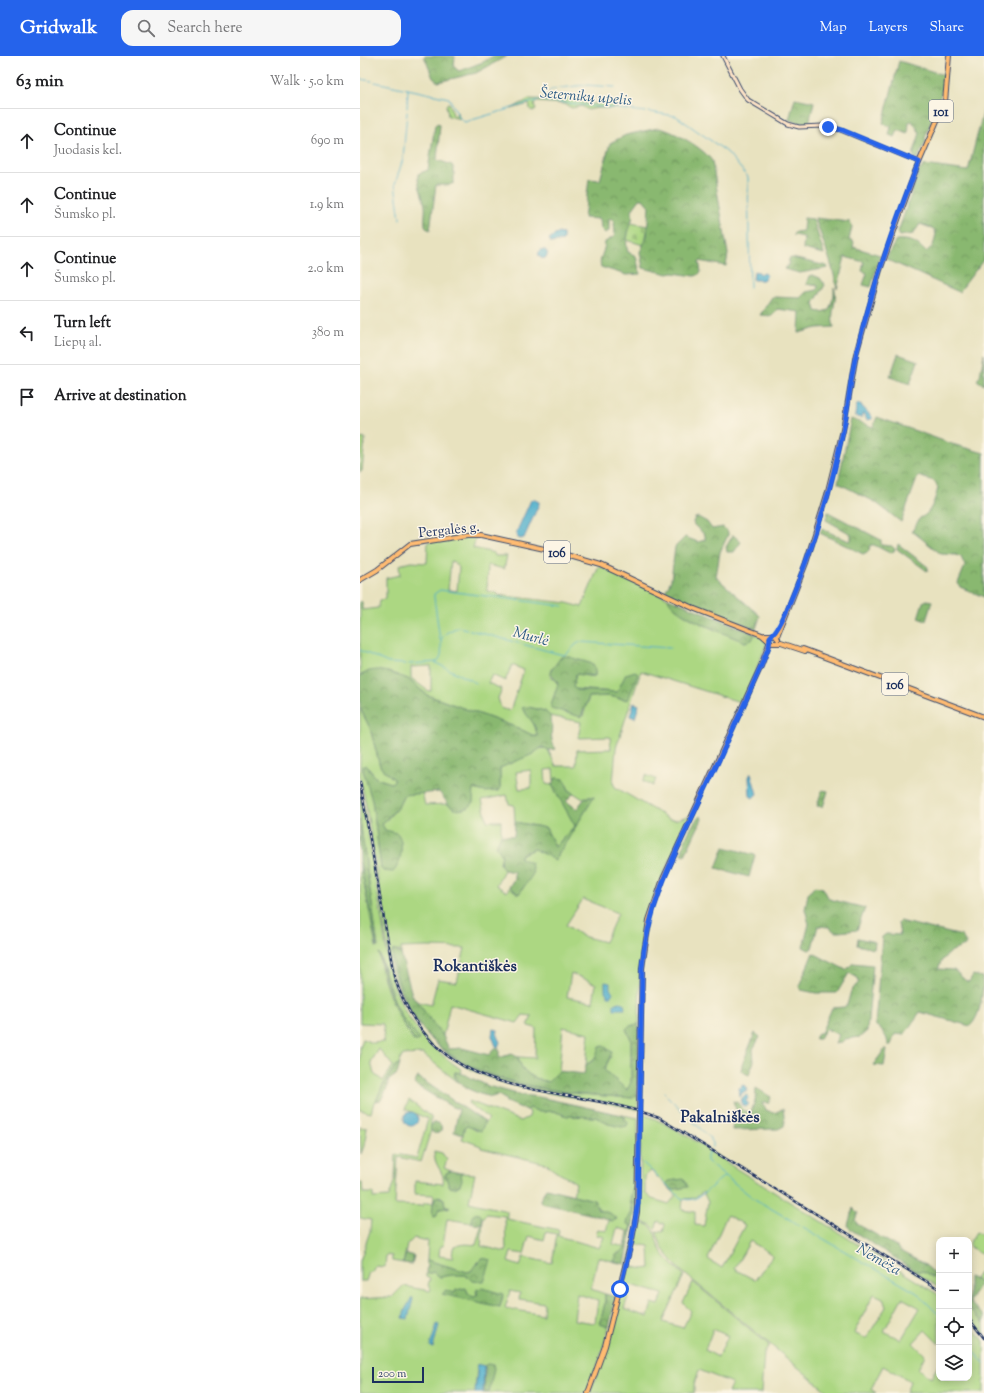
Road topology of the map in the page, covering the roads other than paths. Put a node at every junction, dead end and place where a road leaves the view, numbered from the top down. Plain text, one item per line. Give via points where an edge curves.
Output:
1 (723, 56) edge
2 (949, 56) edge
3 (919, 162) junction
4 (360, 580) edge
5 (773, 639) junction
6 (984, 718) edge
7 (588, 1393) edge

1 - 3 main road via 748,100 788,124 838,129
2 - 3 main road, 101 via 945,102
3 - 5 main road, 101 via 883,260 863,329 842,436 826,500 806,563
4 - 5 main road, Pergalės g. / 106 via 414,543 476,534 601,565 699,610
5 - 6 main road, 106
5 - 7 main road, 101 via 666,873 645,939 642,968 638,1196 635,1224 605,1346

